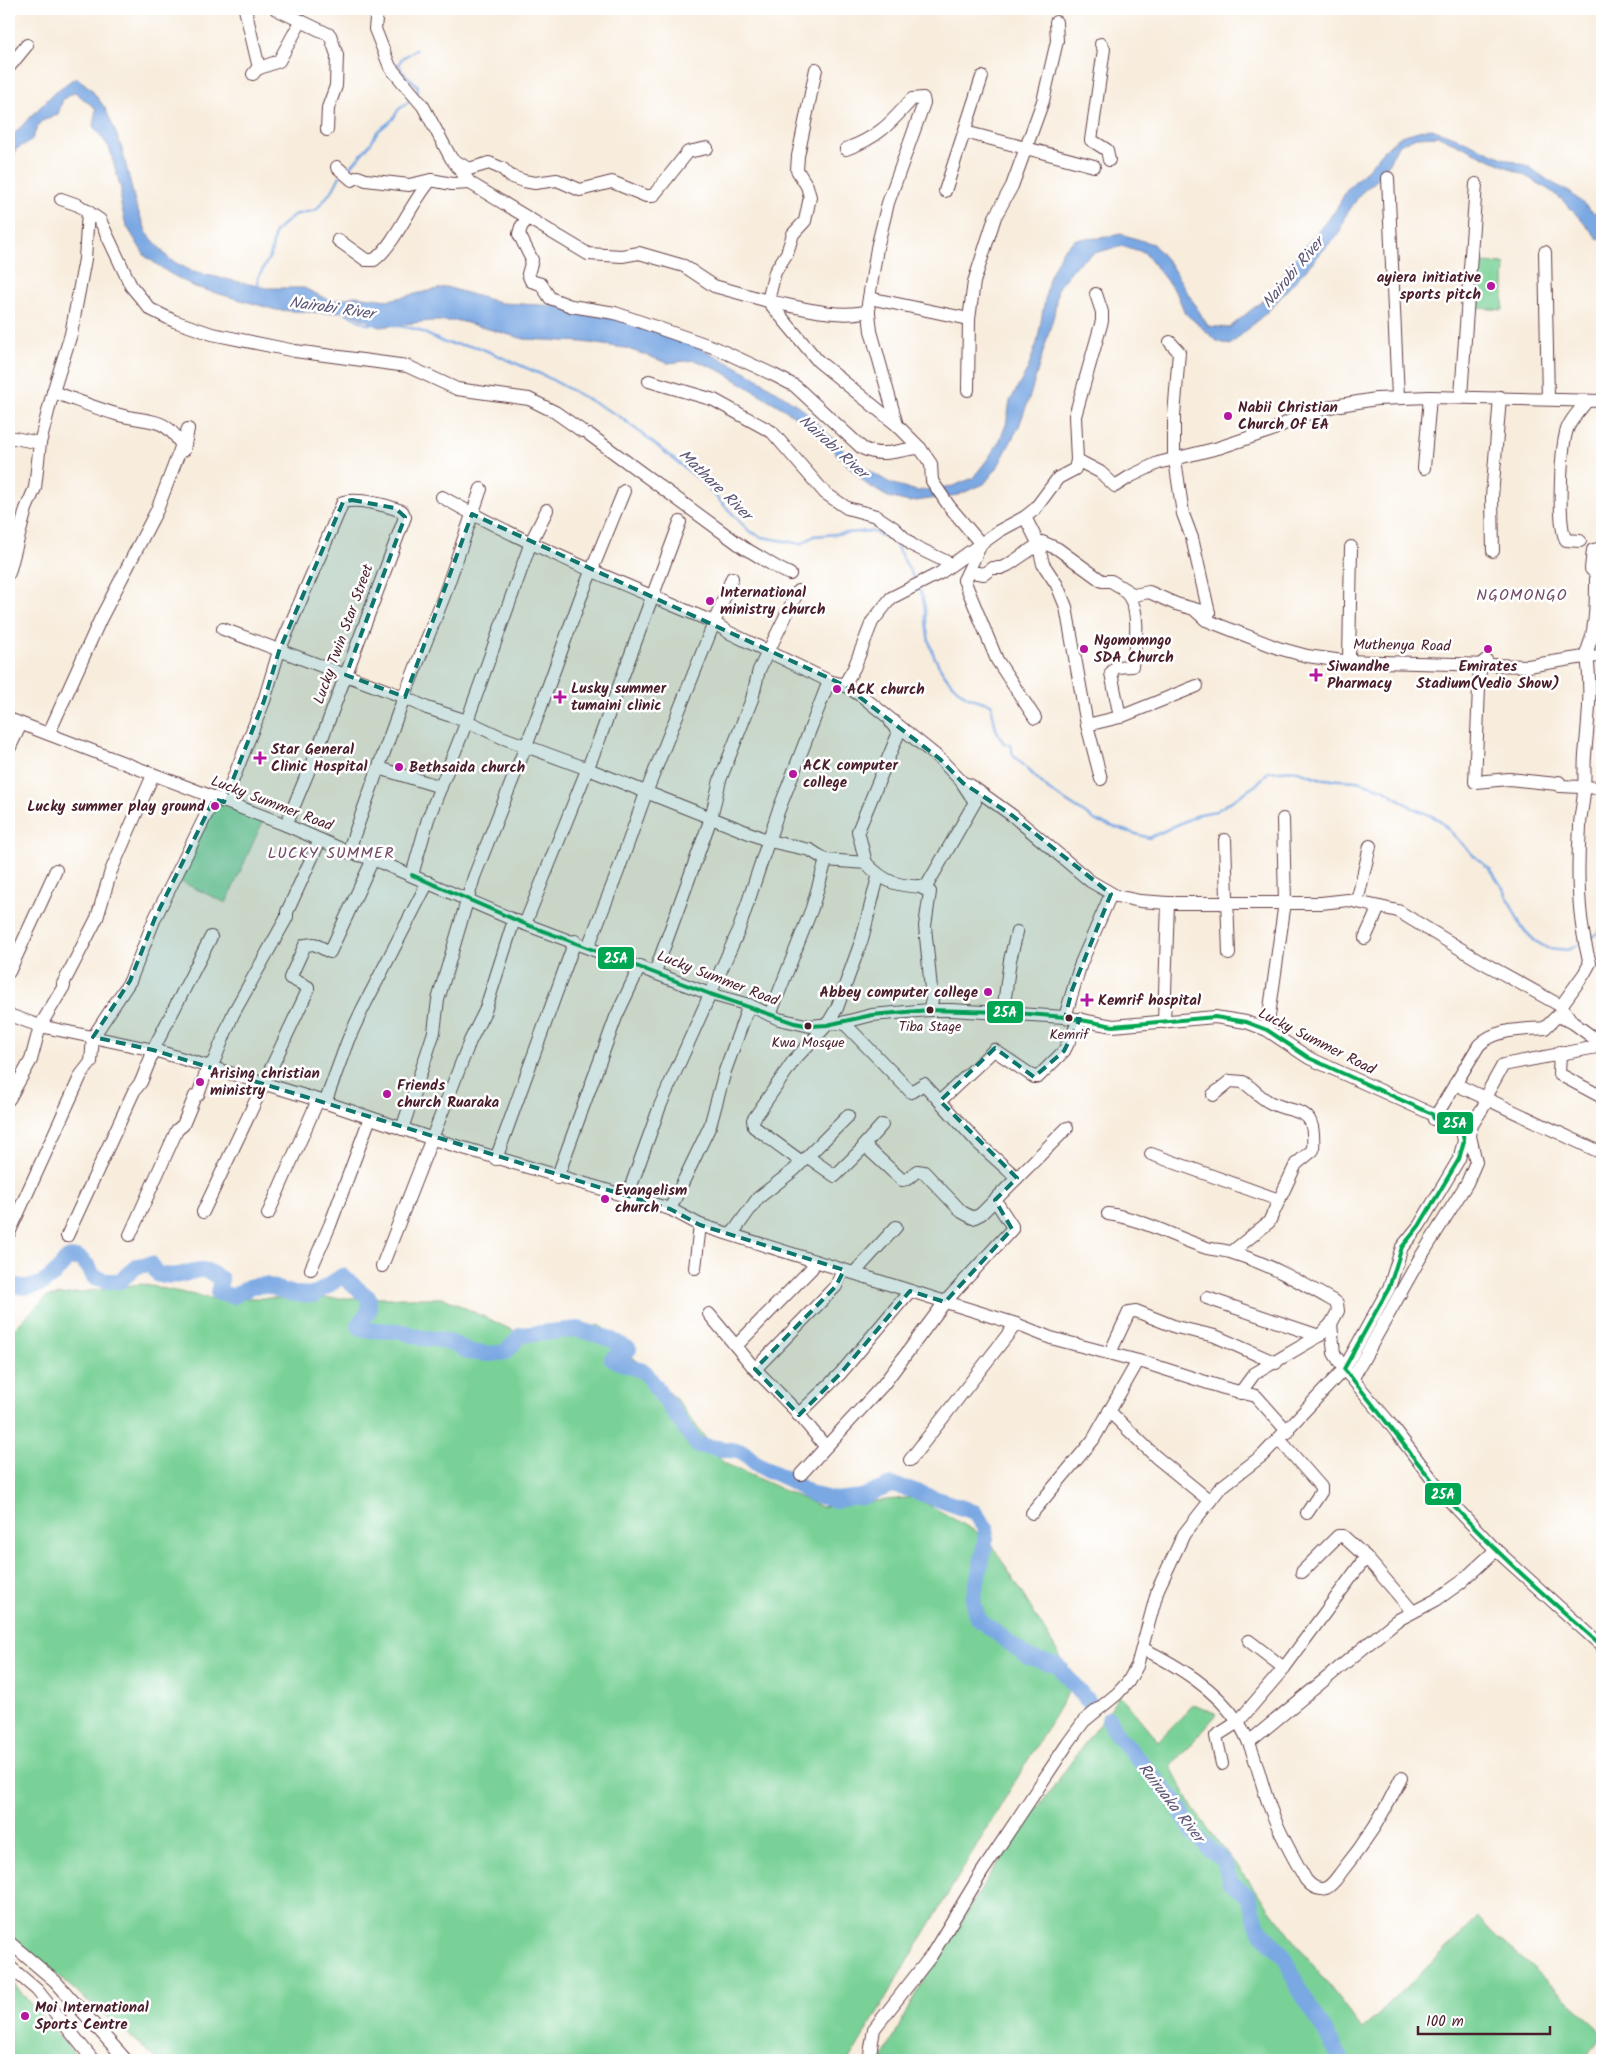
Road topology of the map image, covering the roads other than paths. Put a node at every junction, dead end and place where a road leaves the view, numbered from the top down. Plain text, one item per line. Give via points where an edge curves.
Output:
1 (245, 9) edge
2 (276, 9) edge
3 (376, 9) edge
4 (301, 21) junction
5 (1056, 22) dead end
6 (1101, 44) dead end
7 (27, 45) dead end
8 (9, 67) edge
9 (816, 69) dead end
10 (982, 77) dead end
11 (327, 130) dead end
12 (965, 132) junction
13 (707, 148) dead end
14 (1024, 148) junction
15 (846, 149) dead end
16 (451, 158) junction
17 (1109, 160) dead end
18 (1094, 166) dead end
19 (341, 172) dead end
20 (1388, 178) dead end
21 (431, 180) junction
22 (470, 183) junction
23 (1476, 184) dead end
24 (945, 191) dead end
25 (61, 199) dead end
26 (88, 211) junction
27 (528, 219) junction
28 (338, 240) dead end
29 (1546, 252) dead end
30 (1096, 294) dead end
31 (768, 301) junction
32 (869, 305) junction
33 (969, 319) junction
34 (1170, 342) dead end
35 (649, 381) dead end
36 (968, 390) dead end
37 (53, 392) junction
38 (1460, 396) junction
39 (1398, 397) junction
40 (1430, 397) junction
41 (1500, 397) junction
42 (1548, 399) junction
43 (1587, 401) junction
44 (1602, 401) edge
45 (897, 426) junction
46 (9, 437) edge
47 (40, 443) junction
48 (920, 448) junction
49 (1077, 460) junction
50 (1174, 461) junction
51 (1424, 468) dead end
52 (481, 489) dead end
53 (624, 491) dead end
54 (442, 497) dead end
55 (547, 510) dead end
56 (472, 514) junction
57 (1025, 517) junction
58 (680, 522) dead end
59 (1580, 541) dead end
60 (531, 542) junction
61 (1038, 543) junction
62 (981, 544) junction
63 (1351, 547) dead end
64 (1602, 548) edge
65 (1493, 551) dead end
66 (951, 564) junction
67 (591, 571) junction
68 (9, 573) edge
69 (790, 574) dead end
70 (732, 578) dead end
71 (964, 580) junction
72 (1119, 586) junction
73 (798, 591) dead end
74 (652, 596) junction
75 (1208, 617) junction
76 (713, 622) junction
77 (223, 629) dead end
78 (279, 651) junction
79 (767, 651) junction
80 (1602, 656) edge
81 (1585, 657) junction
82 (1349, 661) junction
83 (1491, 665) junction
84 (346, 675) junction
85 (829, 681) junction
86 (844, 685) junction
87 (1197, 686) dead end
88 (404, 697) junction
89 (884, 714) junction
90 (1120, 717) junction
91 (1035, 718) dead end
92 (9, 719) edge
93 (467, 721) junction
94 (21, 724) junction
95 (1087, 725) junction
96 (49, 733) junction
97 (525, 746) junction
98 (9, 748) edge
99 (379, 768) junction
100 (588, 769) junction
101 (153, 775) junction
102 (1101, 779) dead end
103 (963, 783) junction
104 (441, 787) junction
105 (1585, 787) junction
106 (1602, 788) edge
107 (646, 793) junction
108 (219, 800) junction
109 (711, 818) junction
110 (1284, 819) dead end
111 (286, 825) junction
112 (320, 840) junction
113 (1225, 840) dead end
114 (769, 841) junction
115 (1370, 846) dead end
116 (348, 852) junction
117 (373, 858) junction
118 (826, 860) junction
119 (866, 863) junction
120 (56, 870) dead end
121 (412, 875) junction
122 (878, 877) junction
123 (428, 882) junction
124 (926, 887) junction
125 (1111, 894) junction
126 (466, 900) junction
127 (1226, 902) junction
128 (1285, 902) junction
129 (1357, 902) junction
130 (1168, 903) junction
131 (1379, 907) junction
132 (520, 922) junction
133 (1017, 932) dead end
134 (212, 937) dead end
135 (1365, 938) dead end
136 (575, 941) junction
137 (588, 947) junction
138 (1228, 954) dead end
139 (640, 966) junction
140 (9, 972) edge
141 (655, 972) junction
142 (710, 994) junction
143 (749, 1006) junction
144 (1561, 1006) junction
145 (929, 1010) junction
146 (1003, 1012) junction
147 (770, 1014) junction
148 (9, 1015) edge
149 (1066, 1017) junction
150 (1080, 1019) junction
151 (1164, 1022) junction
152 (1572, 1022) junction
153 (827, 1024) junction
154 (846, 1025) dead end
155 (40, 1026) junction
156 (1267, 1030) junction
157 (93, 1037) junction
158 (1602, 1045) edge
159 (153, 1050) junction
160 (1560, 1052) junction
161 (208, 1067) junction
162 (263, 1084) junction
163 (1455, 1084) junction
164 (1213, 1095) dead end
165 (1602, 1097) edge
166 (9, 1099) edge
167 (1486, 1100) junction
168 (940, 1101) junction
169 (322, 1102) junction
170 (848, 1116) dead end
171 (370, 1118) junction
172 (1434, 1118) junction
173 (882, 1125) dead end
174 (1067, 1128) dead end
175 (402, 1129) junction
176 (433, 1139) junction
177 (864, 1145) junction
178 (1602, 1153) edge
179 (1150, 1154) dead end
180 (496, 1159) junction
181 (805, 1160) junction
182 (557, 1178) junction
183 (1017, 1178) junction
184 (627, 1197) junction
185 (995, 1200) junction
186 (1279, 1200) junction
187 (670, 1209) junction
188 (203, 1212) dead end
189 (268, 1214) dead end
190 (1108, 1214) dead end
191 (700, 1225) junction
192 (896, 1227) dead end
193 (9, 1233) edge
194 (732, 1234) junction
195 (130, 1235) dead end
196 (67, 1236) dead end
197 (1232, 1252) junction
198 (382, 1266) dead end
199 (695, 1268) dead end
200 (812, 1268) dead end
201 (310, 1269) dead end
202 (848, 1272) junction
203 (910, 1291) junction
204 (1207, 1298) dead end
205 (945, 1302) junction
206 (709, 1314) dead end
207 (1016, 1324) junction
208 (1331, 1324) junction
209 (1319, 1336) junction
210 (736, 1346) junction
211 (1110, 1352) junction
212 (1138, 1361) junction
213 (1276, 1363) junction
214 (755, 1369) junction
215 (1349, 1373) junction
216 (1240, 1393) junction
217 (1109, 1411) junction
218 (798, 1415) dead end
219 (1284, 1436) junction
220 (825, 1446) junction
221 (910, 1460) dead end
222 (801, 1474) dead end
223 (1210, 1501) junction
224 (1032, 1513) dead end
225 (1307, 1513) dead end
226 (1496, 1550) junction
227 (1366, 1557) junction
228 (1302, 1572) dead end
229 (1413, 1612) junction
230 (1249, 1641) dead end
231 (1602, 1646) edge
232 (1142, 1648) junction
233 (1284, 1668) junction
234 (1238, 1722) junction
235 (1249, 1742) junction
236 (1222, 1764) dead end
237 (1401, 1778) dead end
238 (9, 1942) edge
239 (9, 1966) edge
240 (93, 2060) edge
241 (126, 2060) edge
242 (869, 2060) edge

1 - 4 street via 256,71 279,61
2 - 4 street
3 - 16 street via 375,29 390,68 423,106
4 - 11 street via 330,35 338,56
5 - 14 street via 1057,41 1043,101
6 - 17 street via 1104,50 1092,140 1108,150
7 - 8 street
9 - 31 street via 797,170 810,197 805,221 793,234 787,253 775,272
10 - 12 street
12 - 14 street
12 - 24 street
13 - 16 street via 688,152 652,196 612,182 580,190 557,180 535,183 510,176 489,163 469,169
14 - 18 street
14 - 33 street via 1012,186 995,217 980,260
15 - 32 street via 867,142 888,127 912,99 923,98 888,202
16 - 22 street
19 - 21 street via 352,180 358,177 408,185
20 - 39 street
21 - 22 street
21 - 28 street via 386,249 374,260 366,260
22 - 27 street
23 - 38 street
25 - 26 street
26 - 37 street via 85,259 70,334
26 - 69 street via 100,220 131,286 150,309 212,334 294,351 407,366 457,389 529,399 586,433 744,548 774,568
27 - 31 street via 588,254 622,256 640,253 684,266 714,286
27 - 48 street via 518,234 532,260 528,274 531,281 541,284 550,298 571,306 615,313 716,348 774,375 795,386 862,448 873,454
29 - 42 street
30 - 49 street via 1102,321 1075,416
31 - 32 street via 858,314
31 - 45 street via 818,361
32 - 33 street
32 - 45 street via 871,331
33 - 36 street
34 - 50 street via 1179,352
35 - 66 street via 714,400 772,432 825,493 847,508 876,516 912,545
37 - 47 street
37 - 96 street via 118,415 160,423 176,434 180,442 184,450 188,429 185,438 182,447 157,510 100,620
38 - 40 street
38 - 41 street
39 - 40 street
39 - 50 street via 1334,406 1300,416 1272,430
40 - 51 street
41 - 42 street
41 - 65 street via 1492,497
42 - 43 street
43 - 44 street
43 - 59 street via 1566,431 1562,477 1563,535 1566,540
45 - 48 street
46 - 47 street
47 - 68 street via 35,488
48 - 62 street via 931,464 932,481 948,506
49 - 50 street via 1100,472 1115,486 1158,463
49 - 57 street via 1075,469 1058,478
50 - 75 street via 1174,453 1183,514 1192,538
52 - 56 street
53 - 67 street
54 - 56 street
55 - 60 street
56 - 60 street
56 - 88 street
57 - 61 street
57 - 62 street
58 - 74 street
60 - 67 street
60 - 93 street
61 - 71 street via 1001,568 992,568 984,574 971,572
61 - 72 street, Muthenya Road via 1058,549 1102,581 1111,581
61 - 95 street via 1043,564 1066,607
62 - 66 street
62 - 71 street
63 - 82 street
64 - 81 street via 1594,550 1592,555 1591,570 1596,574 1595,610
66 - 86 street via 891,598 872,622
67 - 74 street
67 - 97 street
70 - 76 street
71 - 91 street via 997,660
72 - 75 street, Muthenya Road via 1134,595 1149,592
72 - 90 street via 1132,599 1137,635 1132,666 1116,667 1110,673
73 - 79 street
74 - 76 street
74 - 100 street
75 - 82 street, Muthenya Road via 1278,648 1307,656
76 - 79 street
76 - 107 street
77 - 78 street
78 - 84 street
78 - 84 street, Lucky Twin Star Street via 343,502 352,500 395,508 405,517
78 - 108 street via 264,701
79 - 85 street
79 - 109 street via 720,780
80 - 81 street, Muthenya Road
81 - 83 street, Muthenya Road via 1528,666
81 - 105 street via 1590,677
82 - 83 street, Muthenya Road
83 - 105 street via 1489,658 1480,665 1475,782 1509,779
84 - 88 street
84 - 111 street, Lucky Twin Star Street
85 - 86 street
85 - 114 street
86 - 89 street
87 - 90 street
88 - 93 street
88 - 99 street
89 - 103 street via 940,759
89 - 119 street via 899,732 858,831
90 - 95 street
92 - 94 street, Lucky Summer Road
93 - 97 street
93 - 104 street
94 - 96 street, Lucky Summer Road
94 - 98 street
95 - 102 street
96 - 101 street, Lucky Summer Road
97 - 100 street
97 - 126 street
99 - 104 street
99 - 116 street
100 - 107 street
100 - 132 street
101 - 108 street, Lucky Summer Road
101 - 155 street via 111,871 97,918 64,986
103 - 124 street via 974,802
103 - 125 street via 1013,816 1090,881
104 - 121 street
105 - 106 street
105 - 144 street via 1580,825 1581,935 1590,963
107 - 109 street
107 - 137 street
108 - 111 street, Lucky Summer Road
108 - 157 street via 155,918 130,981
109 - 114 street
109 - 141 street
110 - 128 street
111 - 112 street, Lucky Summer Road
112 - 116 street, Lucky Summer Road
112 - 161 street via 281,930 233,1014 214,1061
113 - 127 street
114 - 118 street via 810,850
114 - 142 street via 738,932
115 - 129 street
116 - 117 street, Lucky Summer Road
117 - 121 street, Lucky Summer Road
117 - 162 street via 330,952 314,944 305,945 290,978 308,990
118 - 119 street
118 - 147 street via 812,908
119 - 122 street
120 - 140 street
121 - 123 street, Lucky Summer Road
122 - 124 street via 899,886
122 - 153 street via 862,939 837,1008
123 - 126 street, Lucky Summer Road
123 - 169 street via 363,1008
124 - 145 street via 918,886 930,892 925,926 932,1000
125 - 130 street
125 - 149 street via 1081,963
126 - 132 street, Lucky Summer Road
126 - 175 street via 438,1000 434,1032
127 - 128 street
127 - 130 street
127 - 138 street
128 - 129 street
128 - 156 street
129 - 131 street
130 - 151 street
131 - 135 street
131 - 144 street via 1398,911 1419,922
132 - 136 street, Lucky Summer Road
132 - 176 street
133 - 146 street
134 - 159 street
136 - 137 street, Lucky Summer Road
136 - 180 street
137 - 139 street, Lucky Summer Road
139 - 141 street, Lucky Summer Road
139 - 182 street via 616,1017
141 - 142 street, Lucky Summer Road
142 - 143 street, Lucky Summer Road
142 - 184 street via 660,1106
143 - 147 street, Lucky Summer Road
143 - 187 street via 725,1071 710,1126
144 - 152 street
145 - 146 street, Lucky Summer Road
145 - 153 street, Lucky Summer Road
146 - 149 street, Lucky Summer Road
147 - 153 street, Lucky Summer Road via 810,1026
148 - 155 street
149 - 150 street, Lucky Summer Road
150 - 151 street, Lucky Summer Road via 1113,1026
150 - 168 street via 1064,1051 1038,1077 994,1050
151 - 156 street, Lucky Summer Road via 1215,1017 1246,1022
152 - 158 street
152 - 163 street via 1557,1016 1545,1028 1486,1037
153 - 181 street via 794,1060 754,1120 754,1127
154 - 168 street via 910,1092 923,1083
155 - 157 street
155 - 166 street via 31,1060
156 - 172 street, Lucky Summer Road via 1309,1058 1432,1114
157 - 159 street
157 - 193 street via 91,1062 81,1075
158 - 160 street
159 - 161 street
159 - 196 street via 141,1082
160 - 165 street via 1559,1074
160 - 167 street via 1503,1065
161 - 162 street
161 - 195 street via 198,1095 183,1125 177,1130
162 - 169 street
162 - 188 street
163 - 167 street
163 - 172 street
164 - 186 street via 1230,1081 1240,1080 1271,1103 1298,1110 1311,1123 1313,1150 1296,1164
167 - 178 street
167 - 215 street via 1472,1125 1470,1136 1476,1162 1467,1183
168 - 183 street via 978,1143
169 - 171 street
169 - 189 street
170 - 181 street
171 - 175 street
171 - 201 street
172 - 215 street, Lucky Summer Road via 1456,1123 1462,1131 1462,1151 1402,1247 1389,1288
173 - 177 street
174 - 183 street
175 - 176 street
176 - 180 street
176 - 198 street
177 - 181 street via 835,1176
177 - 185 street via 902,1180 917,1171 924,1172 968,1217 977,1217
179 - 186 street
180 - 182 street
181 - 194 street via 758,1198
182 - 184 street
183 - 185 street
184 - 187 street
185 - 205 street via 1012,1229
186 - 197 street via 1269,1222
187 - 191 street
190 - 197 street via 1157,1227 1208,1248
191 - 194 street
191 - 199 street
192 - 202 street
194 - 202 street
197 - 208 street via 1286,1273 1337,1302 1338,1311
200 - 210 street
202 - 203 street
202 - 214 street
203 - 205 street
203 - 218 street via 840,1374
204 - 209 street
205 - 207 street
205 - 220 street via 882,1385
206 - 210 street
207 - 211 street via 1052,1338
207 - 221 street
208 - 209 street
208 - 215 street via 1334,1353
209 - 213 street
210 - 214 street
211 - 212 street
211 - 213 street via 1129,1312 1136,1310 1176,1327 1215,1336
212 - 216 street
212 - 217 street
213 - 216 street via 1254,1374
214 - 220 street
215 - 219 street
215 - 226 street via 1444,1495
216 - 219 street via 1256,1396
217 - 223 street via 1156,1457
217 - 224 street via 1093,1440
219 - 223 street via 1220,1488
219 - 225 street via 1321,1487
220 - 222 street
223 - 232 street via 1184,1534 1158,1589
226 - 229 street via 1460,1583
226 - 231 street
227 - 228 street via 1343,1536 1338,1536
227 - 229 street
227 - 233 street
229 - 235 street via 1369,1642
230 - 233 street
232 - 234 street via 1214,1693
232 - 242 street via 1128,1682 1084,1721 982,1872 931,1956 874,2029
233 - 234 street
234 - 235 street
234 - 236 street via 1216,1736
235 - 237 street via 1273,1816 1306,1880 1315,1888 1330,1885 1361,1847 1386,1811
238 - 241 street via 55,1981
239 - 240 street via 37,1990

